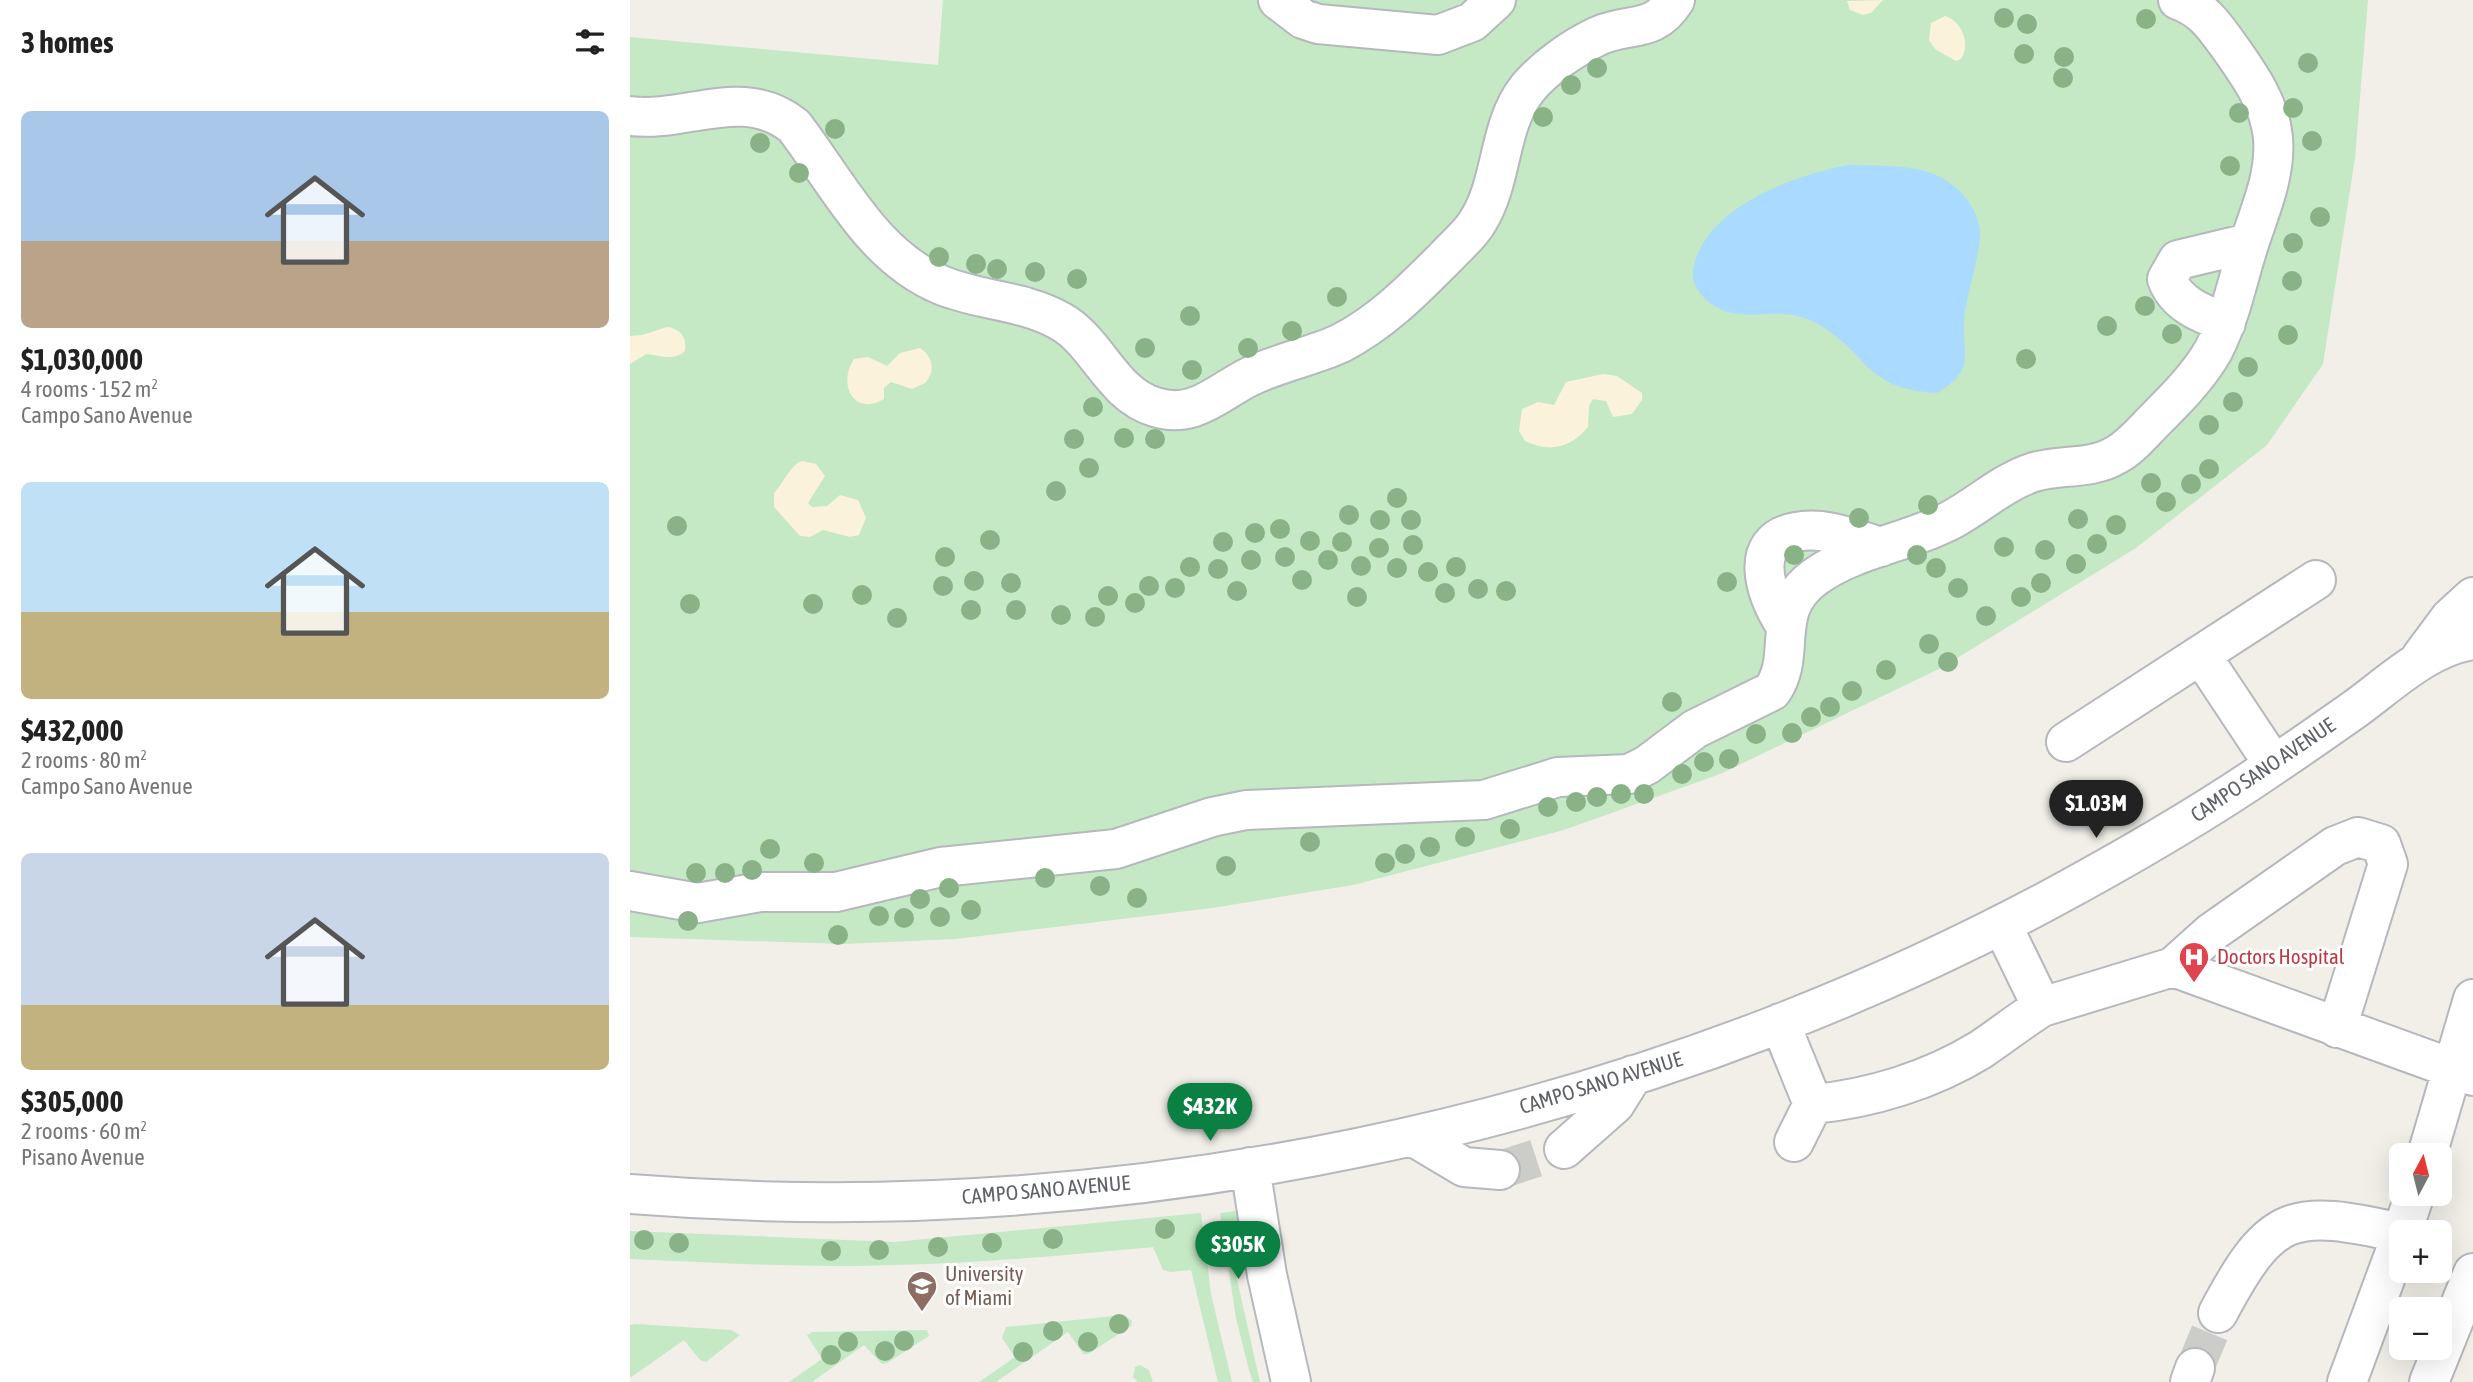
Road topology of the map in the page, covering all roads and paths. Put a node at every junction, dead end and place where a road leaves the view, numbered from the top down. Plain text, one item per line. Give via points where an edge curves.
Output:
1 (1278, 0) edge
2 (1496, 0) edge
3 (1675, 0) edge
4 (2191, 2) edge
5 (630, 116) edge
6 (2249, 243) junction
7 (2226, 323) junction
8 (1881, 547) junction
9 (2316, 580) dead end
10 (2473, 597) edge
11 (1785, 625) junction
12 (2473, 640) edge
13 (2201, 655) junction
14 (2415, 664) junction
15 (2066, 742) dead end
16 (2274, 765) junction
17 (630, 891) edge
18 (2002, 925) junction
19 (2173, 967) junction
20 (2473, 999) edge
21 (2042, 1007) junction
22 (1780, 1023) junction
23 (2337, 1028) junction
24 (2463, 1073) edge
25 (1633, 1075) junction
26 (1813, 1104) junction
27 (1412, 1136) junction
28 (1794, 1142) dead end
29 (2432, 1143) edge
30 (1564, 1149) tunnel mouth
31 (1250, 1167) junction
32 (1500, 1170) tunnel mouth
33 (630, 1194) edge
34 (2389, 1232) edge
35 (2389, 1267) edge
36 (2473, 1273) edge
37 (2218, 1313) tunnel mouth
38 (1291, 1382) edge
39 (2347, 1382) edge
40 (2429, 1382) edge

1 - 2 street via 1318,24 1438,35 1472,22
3 - 5 street via 1656,22 1617,29 1579,47 1527,89 1515,108 1478,222 1393,309 1342,342 1246,379 1187,411 1152,407 1133,396 1061,321 1021,306 962,293 920,275 878,240 782,116 747,106
4 - 6 street via 2250,76 2269,119 2273,139 2270,181
6 - 7 street
6 - 7 street via 2178,260 2167,279 2184,303
7 - 8 street via 2212,353 2180,395 2117,455 2083,466 2036,472 1999,489 1952,520
8 - 11 street via 1815,577 1795,600
8 - 11 street via 1810,531 1779,539 1768,549 1764,576 1773,608
9 - 13 street
10 - 14 street via 2450,618
11 - 17 street via 1780,680 1772,691 1695,729 1629,774 1558,777 1484,800 1246,810 1116,849 941,867 836,892 760,892 698,902
12 - 14 street, CAMPO SANO AVENUE
13 - 15 street
13 - 16 street
14 - 16 street, CAMPO SANO AVENUE
16 - 18 street, CAMPO SANO AVENUE via 2157,839
18 - 21 street
18 - 22 street, CAMPO SANO AVENUE
19 - 21 street
19 - 23 street
19 - 23 street via 2212,932 2335,846 2358,837 2381,844 2388,864
20 - 24 street
21 - 26 street via 1949,1067 1845,1101
22 - 25 street, CAMPO SANO AVENUE
22 - 26 street
23 - 24 street
24 - 29 street
25 - 27 street, CAMPO SANO AVENUE
25 - 30 street via 1615,1104
26 - 28 street
27 - 31 street, CAMPO SANO AVENUE
27 - 32 street via 1464,1167
31 - 33 street, CAMPO SANO AVENUE via 1135,1183 906,1200 783,1202
31 - 38 street via 1267,1275
34 - 37 street via 2315,1219 2284,1225 2258,1248
35 - 39 street
36 - 40 street

